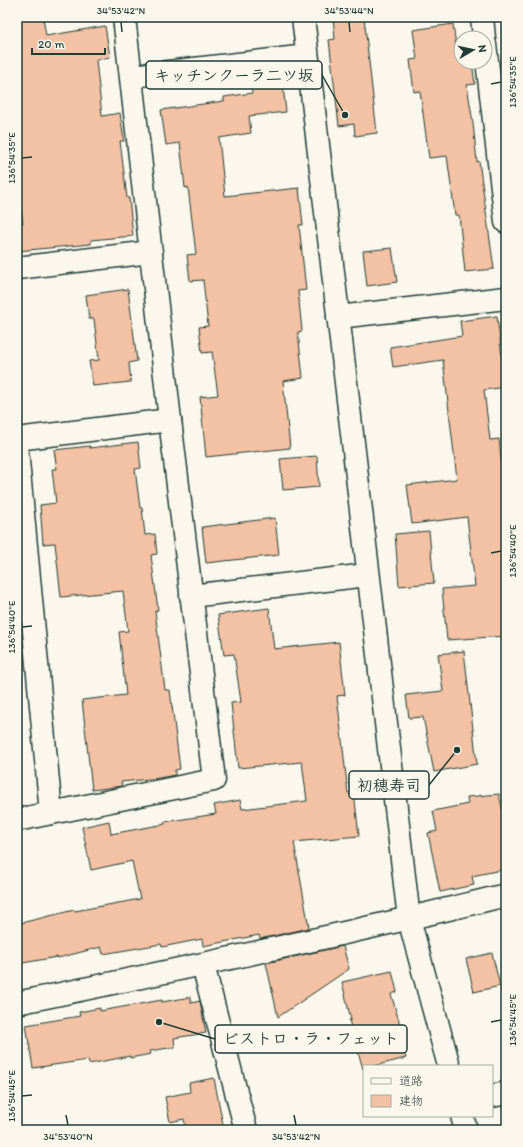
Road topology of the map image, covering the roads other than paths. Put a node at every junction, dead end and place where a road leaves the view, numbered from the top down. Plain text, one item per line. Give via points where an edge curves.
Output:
1 (124, 17) edge
2 (302, 17) edge
3 (482, 17) edge
4 (483, 30) edge
5 (307, 56) junction
6 (488, 70) edge
7 (132, 76) junction
8 (506, 222) edge
9 (151, 252) junction
10 (17, 268) edge
11 (506, 298) edge
12 (338, 317) junction
13 (170, 420) junction
14 (17, 438) edge
15 (17, 450) edge
16 (368, 575) junction
17 (191, 596) junction
18 (51, 813) junction
19 (17, 820) edge
20 (506, 895) edge
21 (409, 919) junction
22 (203, 964) junction
23 (17, 1003) edge
24 (449, 1065) edge
25 (506, 1093) edge
26 (493, 1096) edge
27 (462, 1117) edge
28 (246, 1130) edge
29 (466, 1130) edge

1 - 7 street
2 - 5 street
3 - 4 street
5 - 7 street
5 - 12 street
6 - 8 street
7 - 9 street
9 - 10 street
9 - 13 street
11 - 12 street
12 - 16 street
13 - 14 street
13 - 17 street
15 - 18 street
16 - 17 street
16 - 21 street
17 - 18 street via 214,780
18 - 19 street
20 - 21 street
21 - 22 street
21 - 24 street
22 - 23 street
22 - 28 street
25 - 26 street
27 - 29 street

